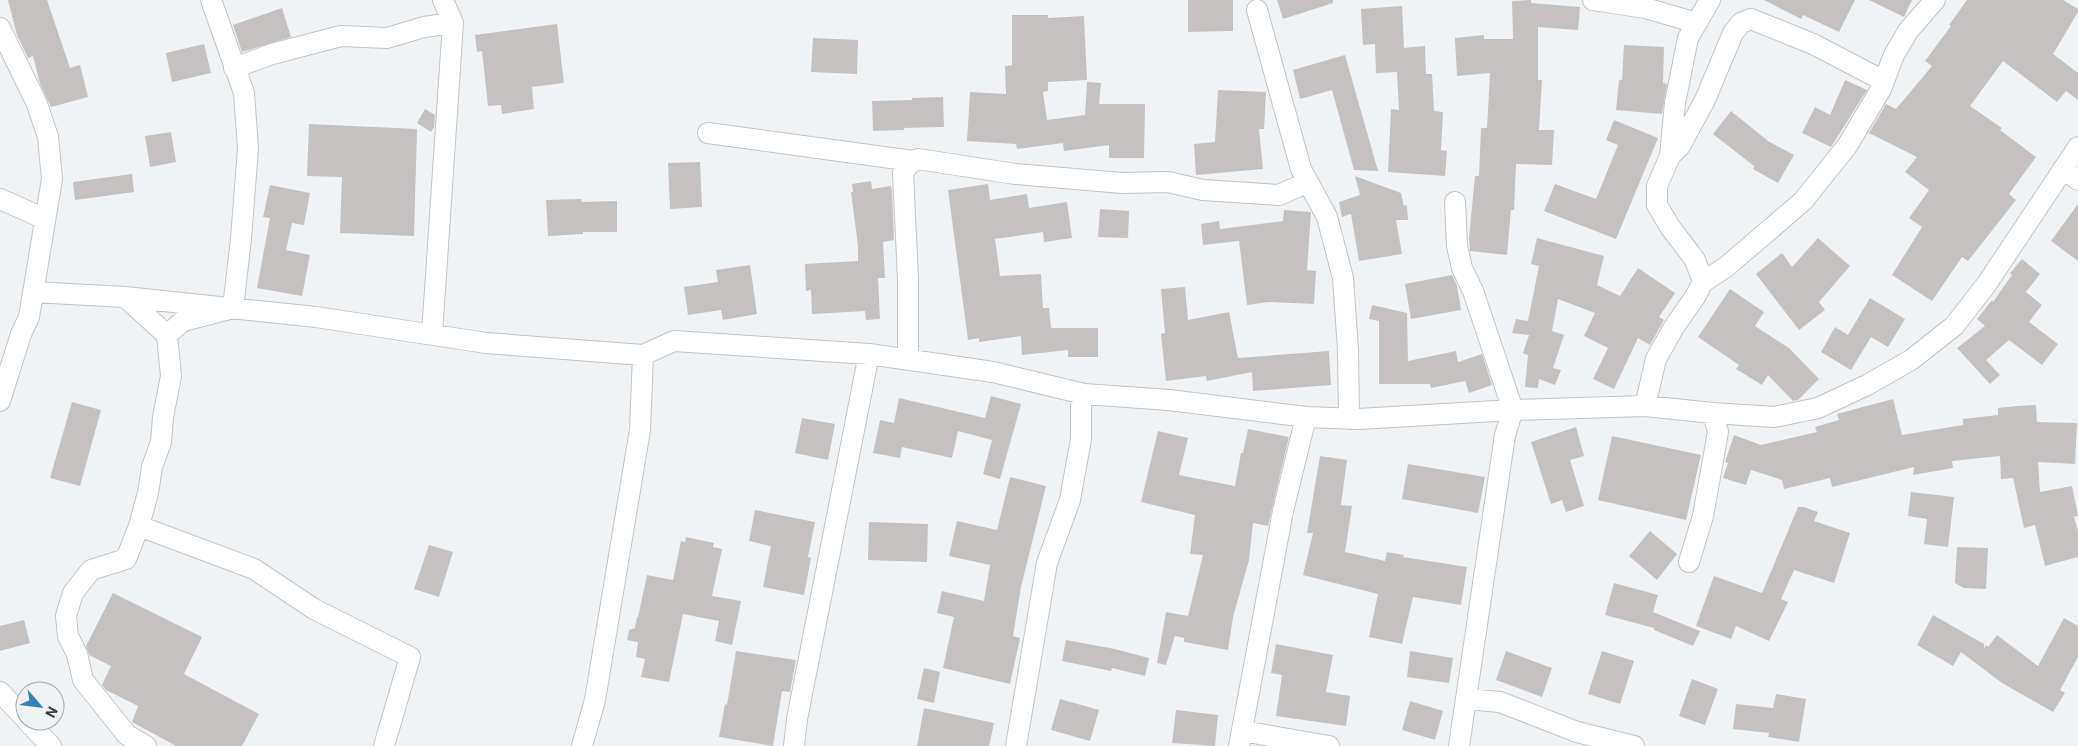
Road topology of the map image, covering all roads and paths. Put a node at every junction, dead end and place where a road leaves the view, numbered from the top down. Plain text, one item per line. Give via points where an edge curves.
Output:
1 (211, 0) edge
2 (443, 0) edge
3 (1593, 0) edge
4 (1710, 0) edge
5 (1935, 0) edge
6 (1257, 10) dead end
7 (454, 23) junction
8 (1697, 23) junction
9 (0, 28) edge
10 (234, 68) junction
11 (1884, 81) junction
12 (708, 133) dead end
13 (2078, 147) edge
14 (1670, 156) junction
15 (913, 161) junction
16 (2071, 174) edge
17 (1308, 182) junction
18 (0, 199) edge
19 (1455, 202) dead end
20 (45, 219) junction
21 (1704, 282) junction
22 (33, 292) junction
23 (125, 297) junction
24 (233, 308) junction
25 (432, 334) junction
26 (167, 336) junction
27 (869, 354) junction
28 (642, 355) junction
29 (908, 359) junction
30 (1081, 393) junction
31 (0, 401) edge
32 (1645, 406) junction
33 (1513, 410) junction
34 (1713, 413) junction
35 (1306, 417) junction
36 (1349, 419) junction
37 (139, 526) junction
38 (1689, 562) dead end
39 (0, 692) edge
40 (1466, 699) junction
41 (15, 708) edge
42 (37, 731) edge
43 (1241, 738) edge
44 (51, 746) edge
45 (146, 746) edge
46 (384, 746) edge
47 (582, 746) edge
48 (794, 746) edge
49 (1016, 746) edge
50 (1329, 746) edge
51 (1459, 746) edge
52 (1634, 746) edge

1 - 10 street
2 - 7 street
3 - 8 street via 1645,8
4 - 8 street
5 - 11 street via 1908,31
6 - 17 street via 1301,169
7 - 10 street via 424,27 387,38 341,36 272,54
7 - 25 street
8 - 14 street via 1688,38 1675,103
9 - 20 street via 37,104 48,137 52,179
10 - 24 street via 244,94 248,148
11 - 14 street via 1812,44 1751,19 1741,22 1732,33 1705,100 1680,146
11 - 21 street via 1847,146 1803,201
12 - 15 street
13 - 16 street
14 - 21 street via 1657,186 1657,205 1695,260
15 - 17 street via 918,159 1016,174 1122,183 1168,182 1203,190 1278,196
15 - 29 street via 903,173
16 - 34 street via 1954,326 1911,360 1818,408 1774,417
17 - 36 street via 1327,217 1344,278
18 - 20 street
19 - 33 street via 1457,246 1462,268 1473,291
20 - 22 street
21 - 32 street via 1656,359
22 - 23 street
22 - 31 street via 29,317 20,334
23 - 24 street
23 - 26 street
24 - 25 street
24 - 26 street via 183,321
25 - 28 street via 486,343
26 - 37 street via 171,376 161,442
27 - 28 street via 674,341
27 - 29 street
27 - 48 street
28 - 47 street via 640,430 595,700
29 - 30 street via 994,372
30 - 35 street
30 - 49 street via 1080,439 1070,500 1047,563
32 - 33 street
32 - 34 street
33 - 36 street
33 - 40 street via 1506,435
34 - 38 street via 1718,432 1703,516
35 - 36 street
35 - 43 street via 1283,511
37 - 45 street via 126,559 91,570 73,593 66,616 68,636 77,654 83,680 127,735
37 - 46 street via 254,569 314,608 410,658
39 - 41 street
40 - 51 street
40 - 52 street via 1500,702 1577,732
42 - 44 street
43 - 50 street

